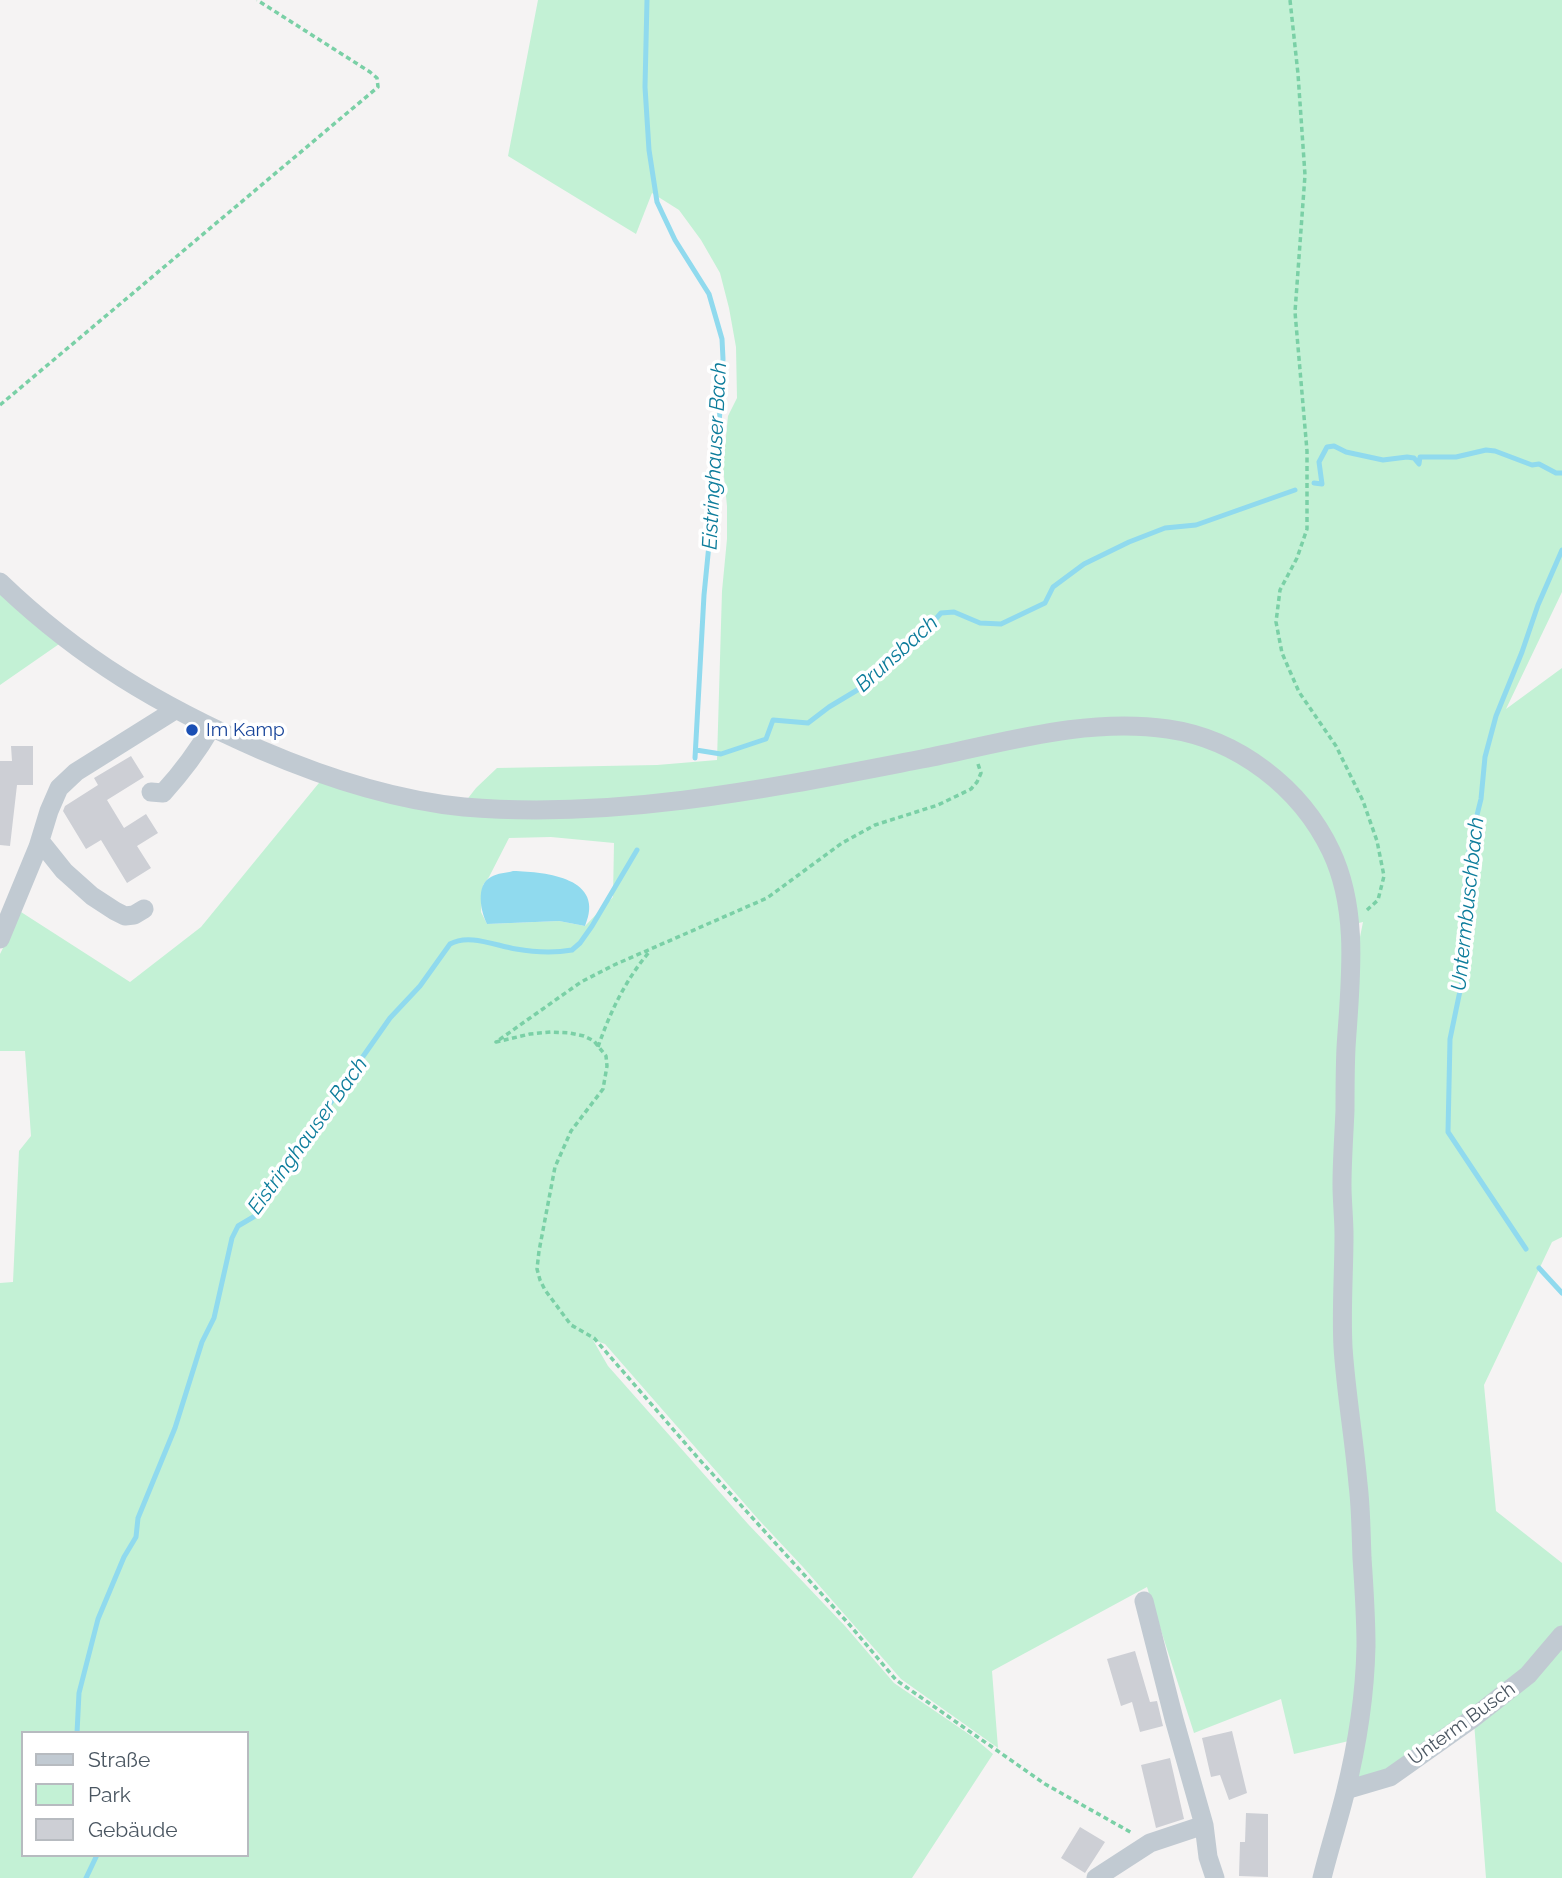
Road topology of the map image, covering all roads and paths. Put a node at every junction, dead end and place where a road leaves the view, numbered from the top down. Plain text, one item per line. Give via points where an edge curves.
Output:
1 (257, 0) edge
2 (1290, 0) edge
3 (0, 405) edge
4 (0, 582) edge
5 (175, 710) junction
6 (211, 728) junction
7 (974, 749) junction
8 (150, 792) dead end
9 (40, 841) junction
10 (144, 909) dead end
11 (1348, 915) junction
12 (0, 939) edge
13 (650, 950) junction
14 (598, 1047) junction
15 (1144, 1601) dead end
16 (1562, 1635) edge
17 (1346, 1790) junction
18 (1203, 1825) junction
19 (1150, 1843) junction
20 (1096, 1878) edge
21 (1215, 1878) edge
22 (1322, 1878) edge

1 - 3 path via 370,72 378,87
2 - 11 path via 1305,175 1296,312 1307,451 1307,529 1280,590 1276,622 1282,653 1299,692 1336,746 1377,841 1384,877 1378,900 1367,910
4 - 5 street via 86,654
5 - 6 street
5 - 9 street via 65,780
6 - 7 street via 364,789 430,803 506,809 559,810 696,798
6 - 8 street via 191,761 163,793
7 - 11 street via 1100,726 1174,730 1208,739 1243,756 1296,798 1331,852 1346,892
7 - 13 path via 981,773 971,789 938,806 875,825 766,898
9 - 10 street via 64,872 92,896 125,916
9 - 12 street
11 - 17 street via 1341,1307 1359,1486 1366,1645
13 - 14 path via 620,994
13 - 14 path via 581,982 496,1042 551,1032 584,1037
14 - 19 path via 606,1056 603,1089 565,1142 552,1179 537,1269 545,1290 570,1325 594,1338 896,1680 1045,1784
15 - 18 street
16 - 17 street, Unterm Busch via 1528,1675 1472,1719 1390,1777
17 - 22 street
18 - 19 street
18 - 21 street
19 - 20 street

